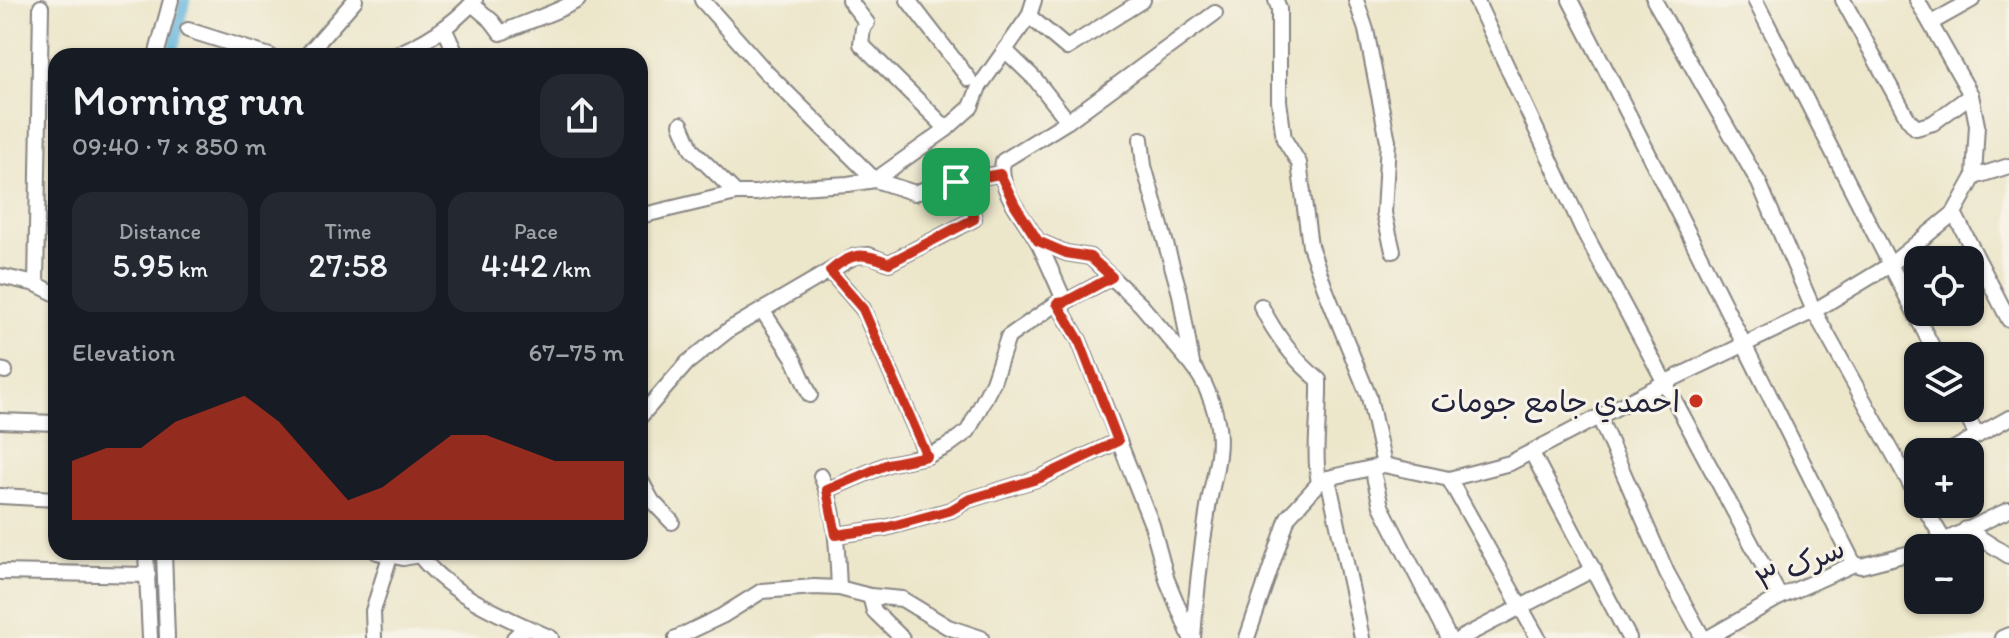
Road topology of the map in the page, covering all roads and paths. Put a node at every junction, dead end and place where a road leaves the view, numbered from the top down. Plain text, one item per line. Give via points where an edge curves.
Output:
1 (171, 0) edge
2 (355, 0) edge
3 (578, 0) edge
4 (702, 0) edge
5 (849, 0) edge
6 (908, 0) edge
7 (1034, 0) edge
8 (1143, 0) edge
9 (1276, 0) edge
10 (1356, 0) edge
11 (1476, 0) edge
12 (1570, 0) edge
13 (1654, 0) edge
14 (1755, 0) edge
15 (1843, 0) edge
16 (1917, 0) edge
17 (1972, 0) edge
18 (473, 2) edge
19 (41, 7) dead end
20 (1215, 13) dead end
21 (1029, 16) junction
22 (1931, 23) junction
23 (444, 28) junction
24 (188, 30) dead end
25 (158, 48) edge
26 (245, 48) edge
27 (313, 48) edge
28 (412, 48) edge
29 (453, 48) edge
30 (1005, 50) junction
31 (969, 79) dead end
32 (1971, 95) junction
33 (1068, 121) junction
34 (681, 124) dead end
35 (947, 129) junction
36 (1141, 139) dead end
37 (2009, 166) edge
38 (1000, 174) junction
39 (1974, 177) junction
40 (875, 180) junction
41 (956, 182) junction
42 (736, 193) junction
43 (1954, 213) junction
44 (648, 214) edge
45 (1038, 241) junction
46 (1393, 251) dead end
47 (1890, 265) junction
48 (830, 271) junction
49 (0, 276) edge
50 (1112, 277) junction
51 (36, 284) junction
52 (48, 290) edge
53 (1061, 302) junction
54 (2005, 303) edge
55 (1261, 306) dead end
56 (762, 310) junction
57 (1814, 311) junction
58 (2009, 320) edge
59 (1930, 342) edge
60 (1743, 345) junction
61 (1192, 365) junction
62 (1664, 383) junction
63 (810, 395) dead end
64 (648, 408) edge
65 (1599, 417) junction
66 (2009, 418) edge
67 (0, 421) edge
68 (1970, 422) edge
69 (48, 423) edge
70 (1977, 436) junction
71 (1973, 438) edge
72 (1118, 441) junction
73 (1532, 453) junction
74 (927, 456) junction
75 (1904, 460) edge
76 (1378, 466) junction
77 (1449, 479) junction
78 (1324, 480) junction
79 (648, 494) edge
80 (0, 496) edge
81 (48, 499) edge
82 (2009, 510) edge
83 (672, 522) dead end
84 (1966, 529) junction
85 (1958, 534) edge
86 (836, 535) junction
87 (1904, 555) edge
88 (2009, 556) edge
89 (147, 560) edge
90 (164, 560) edge
91 (382, 560) edge
92 (426, 560) edge
93 (1854, 564) junction
94 (1594, 569) junction
95 (0, 572) edge
96 (148, 575) junction
97 (839, 588) junction
98 (870, 596) junction
99 (1780, 597) junction
100 (1522, 607) junction
101 (526, 627) junction
102 (2009, 635) edge
103 (150, 638) edge
104 (167, 638) edge
105 (374, 638) edge
106 (514, 638) edge
107 (551, 638) edge
108 (676, 638) edge
109 (902, 638) edge
110 (981, 638) edge
111 (1192, 638) edge
112 (1247, 638) edge
113 (1362, 638) edge
114 (1449, 638) edge
115 (1461, 638) edge
116 (1538, 638) edge
117 (1629, 638) edge
118 (1705, 638) edge
119 (2002, 638) edge

1 - 25 street
2 - 27 street
3 - 18 street via 501,33
4 - 40 street
5 - 35 street via 867,23 861,44
6 - 31 street
7 - 21 street
8 - 21 street via 1071,48
9 - 76 street via 1284,139 1299,163 1310,246 1369,397
10 - 46 street via 1388,141 1384,213
11 - 62 street via 1583,230
12 - 60 street
13 - 57 street via 1759,183
14 - 47 street
15 - 32 street via 1916,128 1933,123
16 - 22 street
17 - 22 street
18 - 23 street
19 - 51 street
20 - 33 street
21 - 30 street
22 - 32 street
23 - 28 street
23 - 29 street
24 - 26 street
30 - 33 street
30 - 35 street via 971,107
32 - 39 street via 1977,125
33 - 38 street via 1009,155
34 - 42 street via 692,150
35 - 40 street
36 - 61 street
37 - 39 street
38 - 41 street
38 - 45 street
39 - 43 street
40 - 41 street via 915,193
40 - 42 street
41 - 48 street via 969,198 974,219 889,263 855,256
42 - 44 street
43 - 47 street
43 - 54 street
45 - 50 street via 1090,257
45 - 53 street
47 - 57 street
47 - 59 street
48 - 56 street
48 - 74 street via 863,309
49 - 51 street
50 - 53 street
50 - 61 street
51 - 52 street
53 - 72 street
53 - 74 street via 1008,337 968,431
54 - 58 street
55 - 78 street via 1274,331 1319,380 1315,456
56 - 63 street
56 - 64 street via 696,356
57 - 60 street
57 - 75 street
60 - 62 street
60 - 93 street
61 - 111 street via 1218,428
62 - 65 street
62 - 99 street
65 - 73 street
65 - 118 street via 1667,573
66 - 70 street
67 - 69 street
68 - 70 street
70 - 71 street
72 - 86 street via 1040,478 951,510
72 - 111 street
73 - 77 street
73 - 94 street
74 - 86 street via 824,483
76 - 77 street
76 - 78 street
76 - 114 street via 1381,506
77 - 100 street
78 - 112 street via 1288,517
78 - 113 street
79 - 83 street
80 - 81 street
82 - 84 street
84 - 85 street
84 - 88 street
86 - 97 street
87 - 93 street, سرک ۳
89 - 96 street
90 - 104 street
91 - 105 street
92 - 101 street via 461,592
93 - 99 street, سرک ۳
94 - 100 street
94 - 117 street
95 - 96 street
96 - 103 street
97 - 98 street
97 - 108 street via 762,591
98 - 109 street via 874,611
98 - 110 street via 902,599 948,627
99 - 118 street, سرک ۳
100 - 115 street
100 - 116 street
101 - 106 street
101 - 107 street
102 - 119 street

